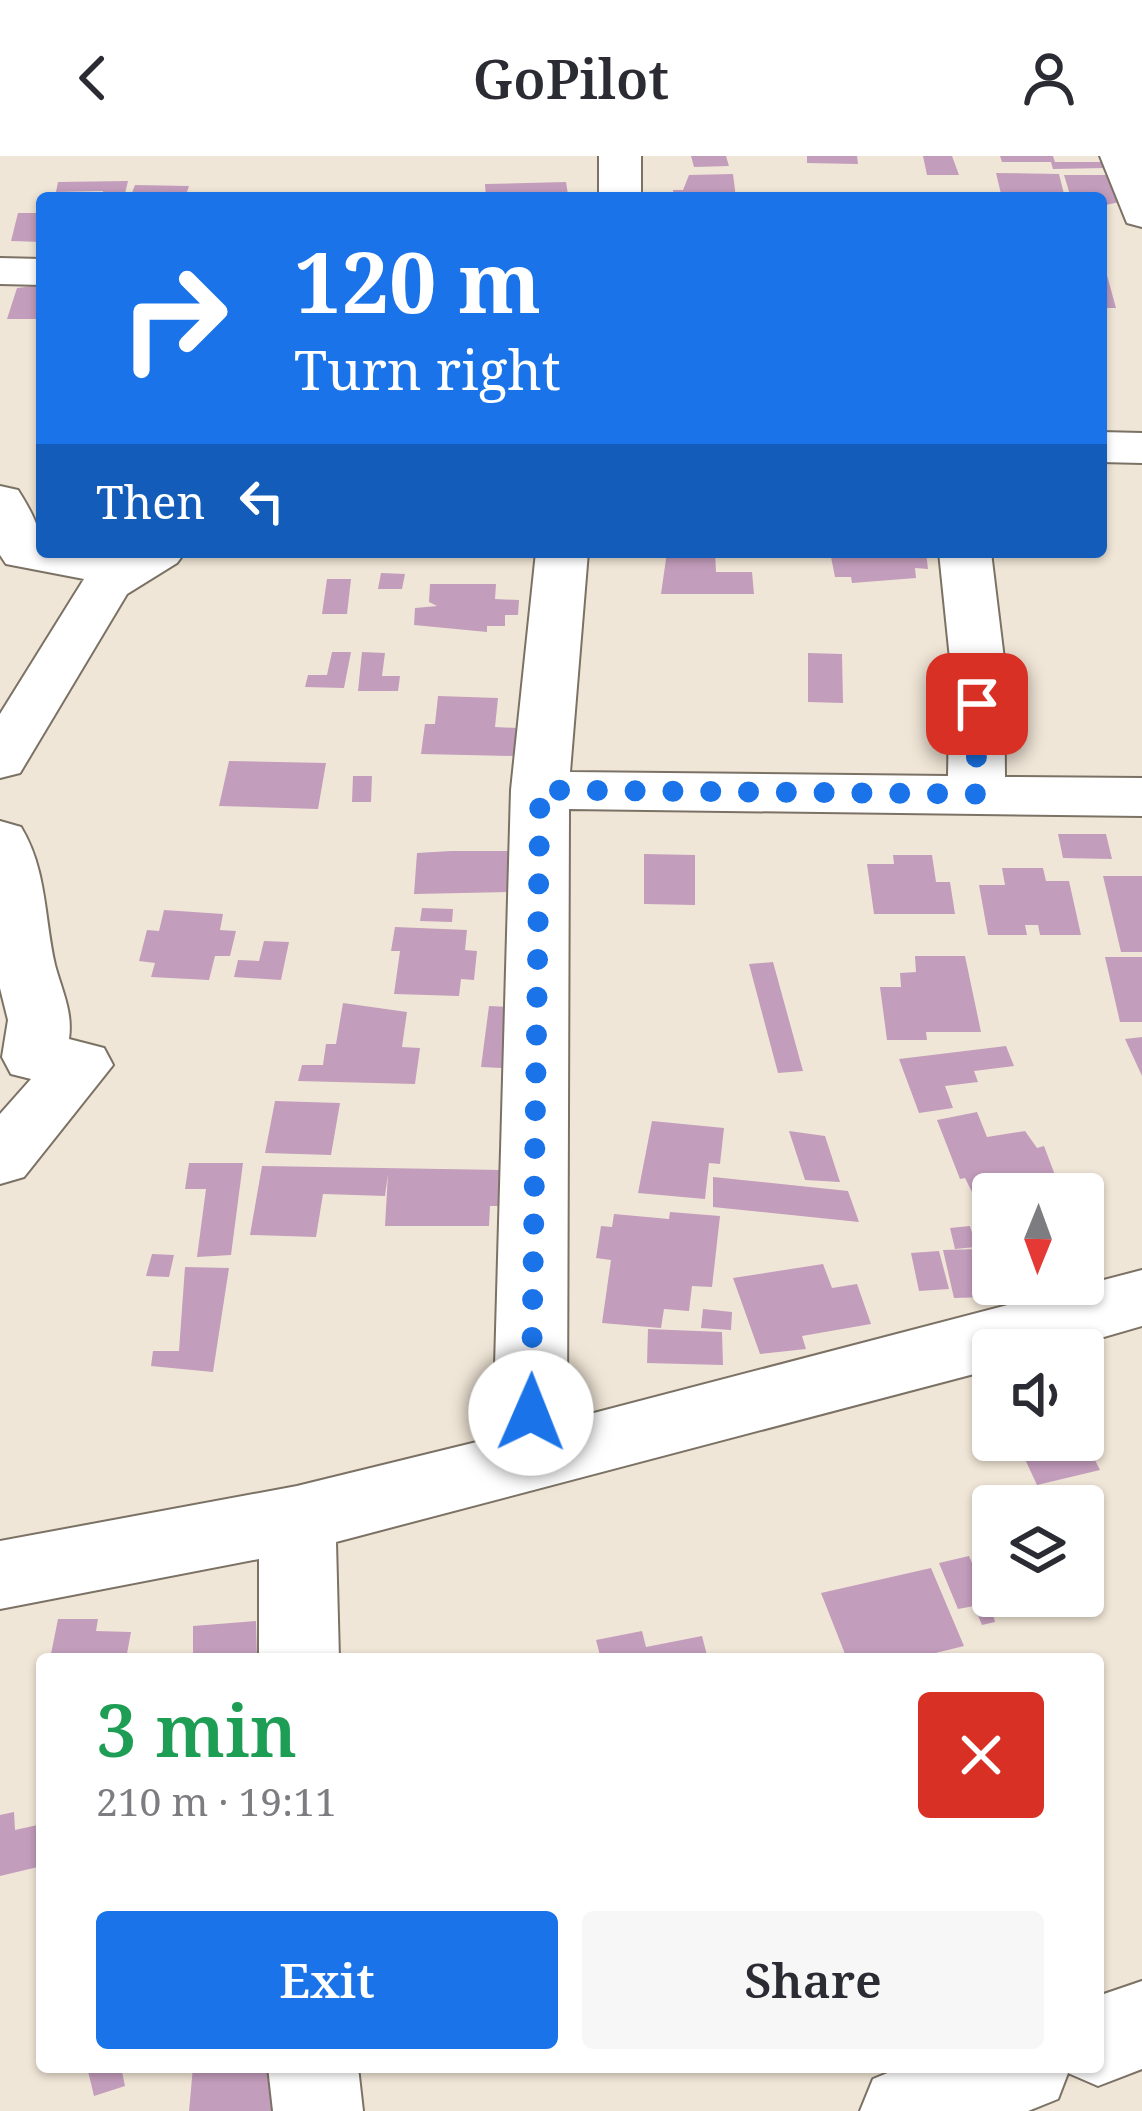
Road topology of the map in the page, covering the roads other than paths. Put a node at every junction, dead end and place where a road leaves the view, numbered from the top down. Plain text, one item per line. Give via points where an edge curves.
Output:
1 (620, 156) edge
2 (1120, 156) edge
3 (620, 192) edge
4 (1135, 234) edge
5 (0, 271) edge
6 (36, 272) edge
7 (1107, 447) edge
8 (1142, 448) edge
9 (0, 501) edge
10 (36, 556) edge
11 (42, 558) edge
12 (561, 558) edge
13 (966, 558) edge
14 (144, 559) edge
15 (21, 696) edge
16 (0, 760) edge
17 (540, 790) junction
18 (976, 794) junction
19 (1142, 797) edge
20 (0, 841) edge
21 (0, 1159) edge
22 (1142, 1298) edge
23 (530, 1461) junction
24 (297, 1520) junction
25 (0, 1575) edge
26 (299, 1653) edge
27 (1142, 2025) edge
28 (1104, 2039) edge
29 (314, 2073) edge
30 (1010, 2073) edge
31 (318, 2111) edge
32 (905, 2111) edge

1 - 3 street
2 - 4 street
5 - 6 street
7 - 8 street
9 - 10 street via 24,553
11 - 14 street
12 - 17 street
13 - 18 street via 975,612
14 - 15 street via 99,594
15 - 16 street
17 - 18 street
17 - 23 street
18 - 19 street
20 - 21 street via 40,1020 34,1057 80,1065
22 - 23 street
23 - 24 street
24 - 25 street
24 - 26 street
27 - 28 street
29 - 31 street
30 - 32 street

